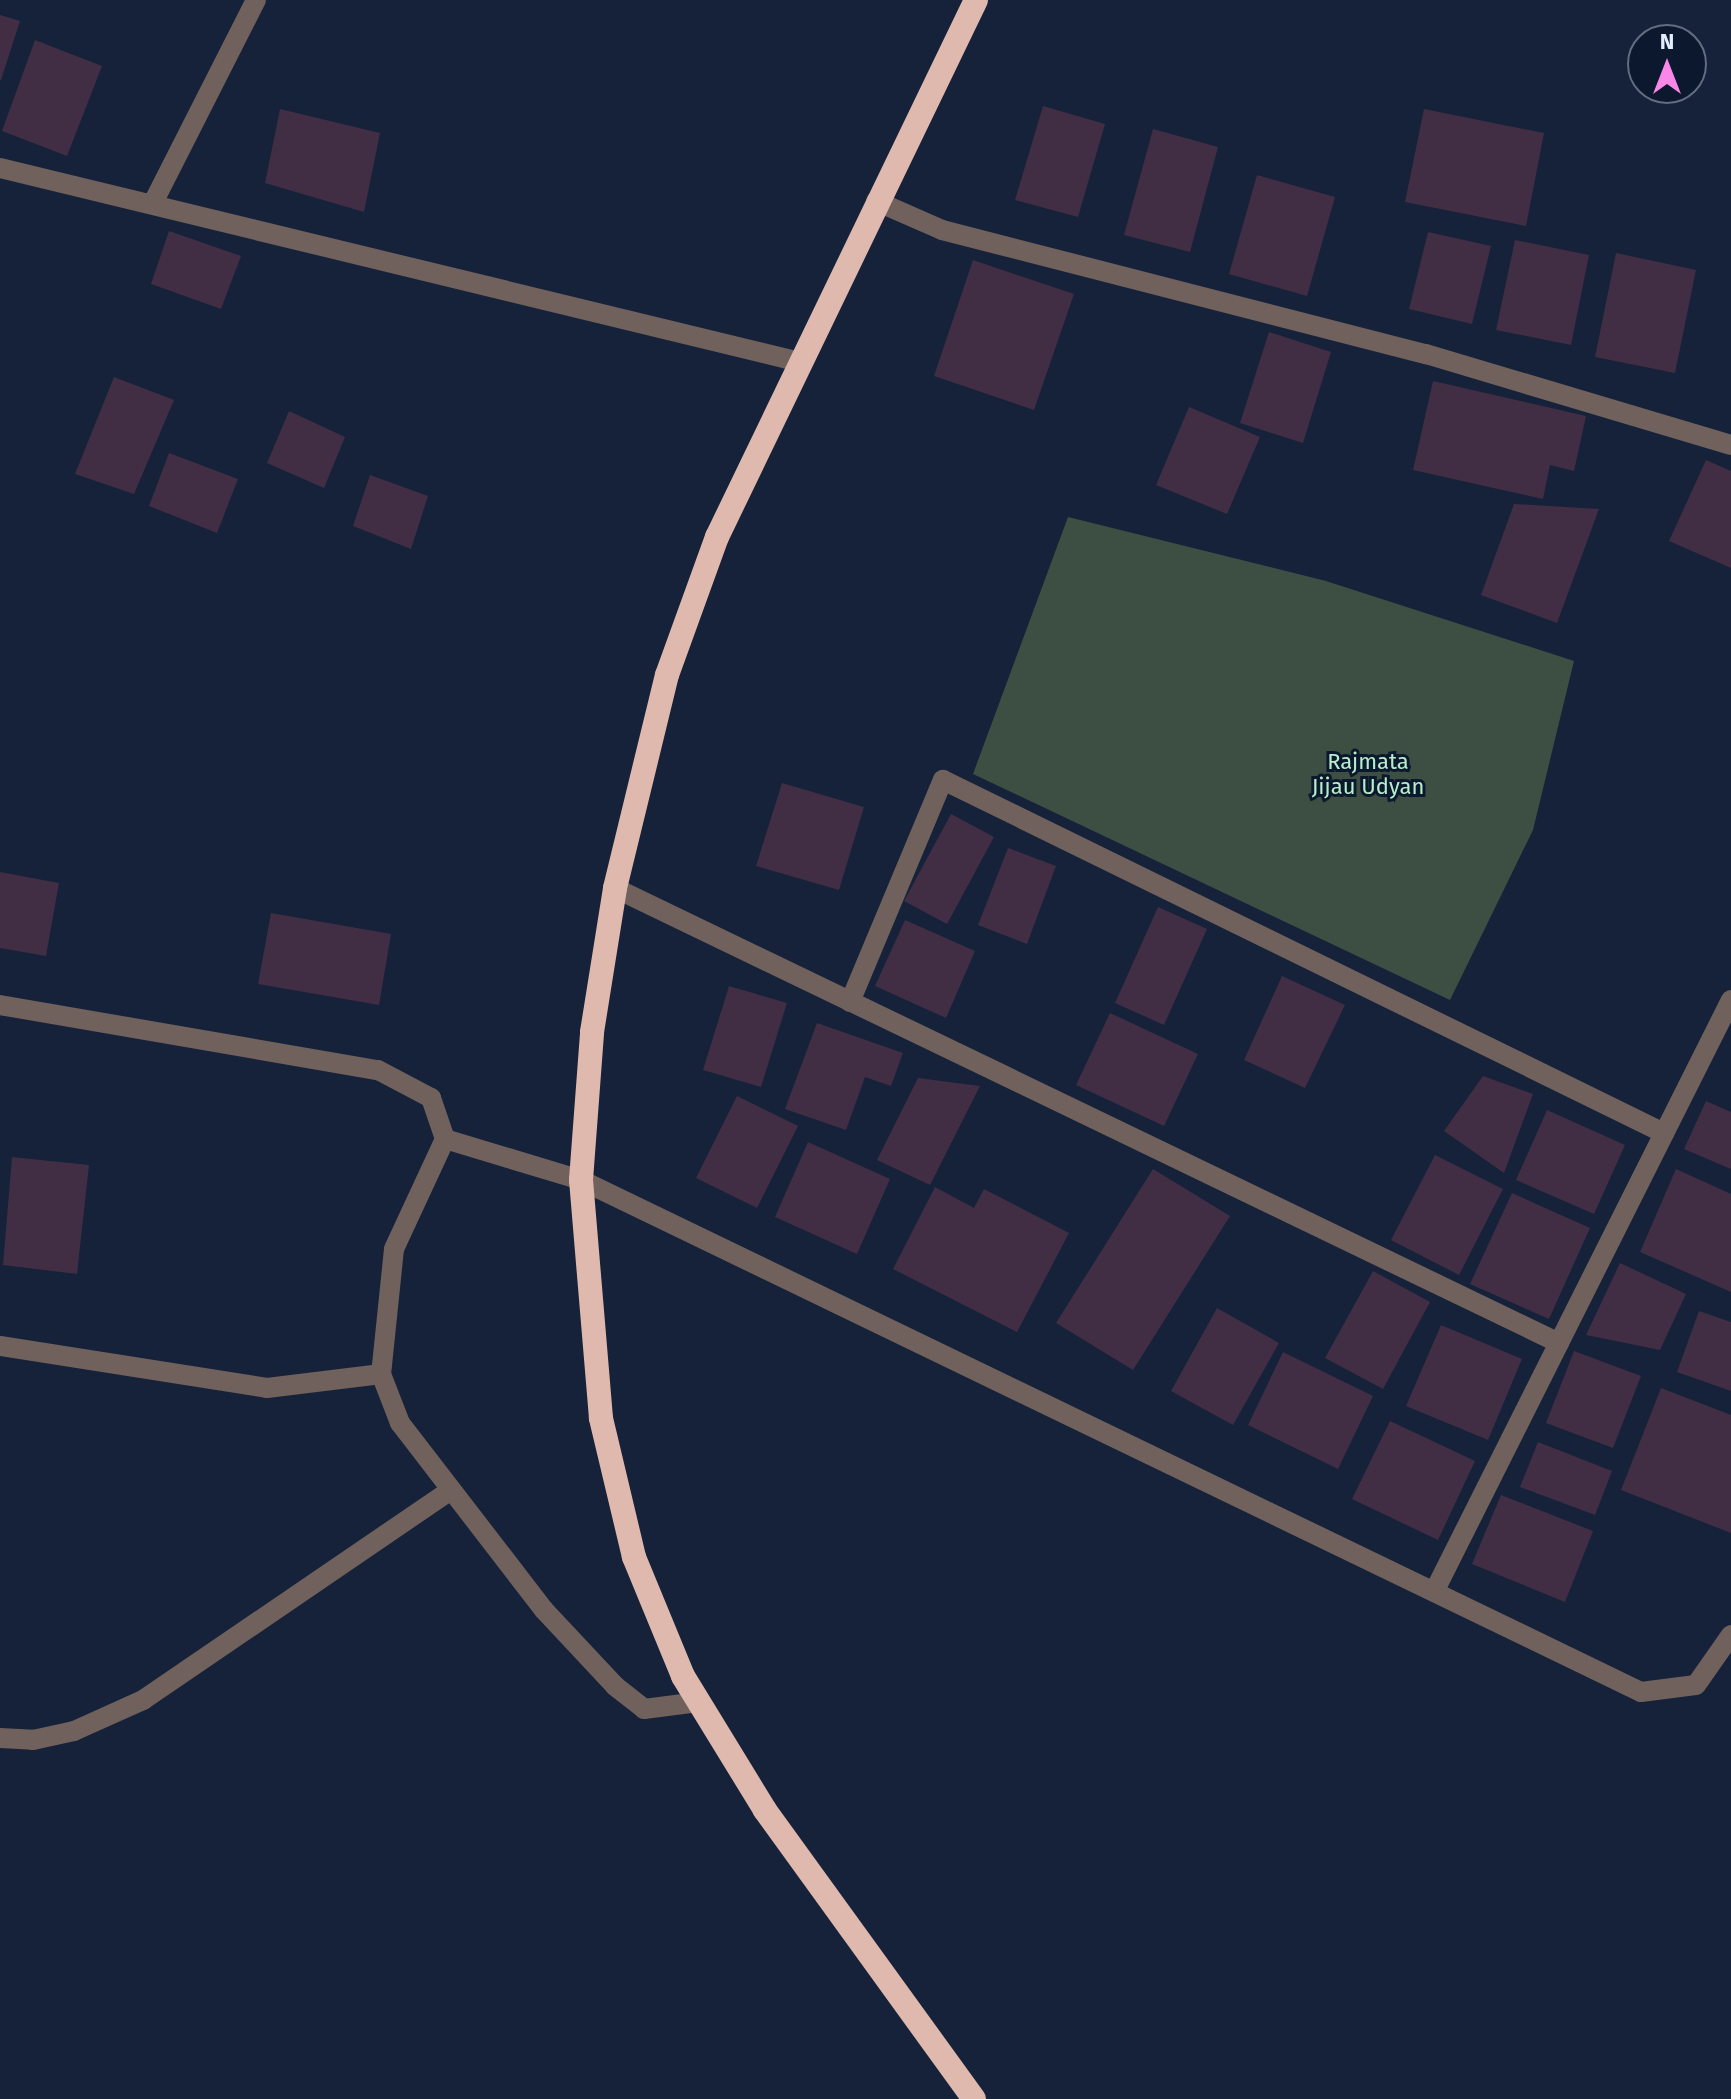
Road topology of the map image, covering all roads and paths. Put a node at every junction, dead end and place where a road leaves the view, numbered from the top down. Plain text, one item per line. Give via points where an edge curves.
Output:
1 (256, 0) edge
2 (976, 0) edge
3 (0, 168) edge
4 (154, 201) junction
5 (876, 201) junction
6 (800, 362) junction
7 (1731, 445) edge
8 (615, 888) junction
9 (1731, 1000) edge
10 (850, 1002) junction
11 (0, 1005) edge
12 (1664, 1133) junction
13 (445, 1139) junction
14 (581, 1180) junction
15 (1559, 1343) junction
16 (0, 1346) edge
17 (381, 1374) junction
18 (449, 1491) junction
19 (1435, 1590) junction
20 (1731, 1635) edge
21 (699, 1702) junction
22 (0, 1738) edge
23 (974, 2099) edge

1 - 4 street
2 - 5 highway
3 - 4 street
4 - 6 street
5 - 6 highway
5 - 7 street via 942,230 1426,354
6 - 8 highway via 717,537 667,675
8 - 10 street
8 - 14 highway via 592,1032
9 - 12 street
10 - 12 street via 943,780
10 - 15 street
11 - 13 street via 378,1070 431,1098
12 - 15 street
13 - 14 street
13 - 17 street via 394,1249
14 - 19 street
14 - 21 highway via 601,1418 634,1557
15 - 19 street
16 - 17 street via 267,1388
17 - 18 street via 400,1423
18 - 21 street via 544,1610 615,1686 644,1709
18 - 22 street via 143,1700 74,1731 33,1740
19 - 20 street via 1641,1692 1696,1685
21 - 23 highway via 765,1810

